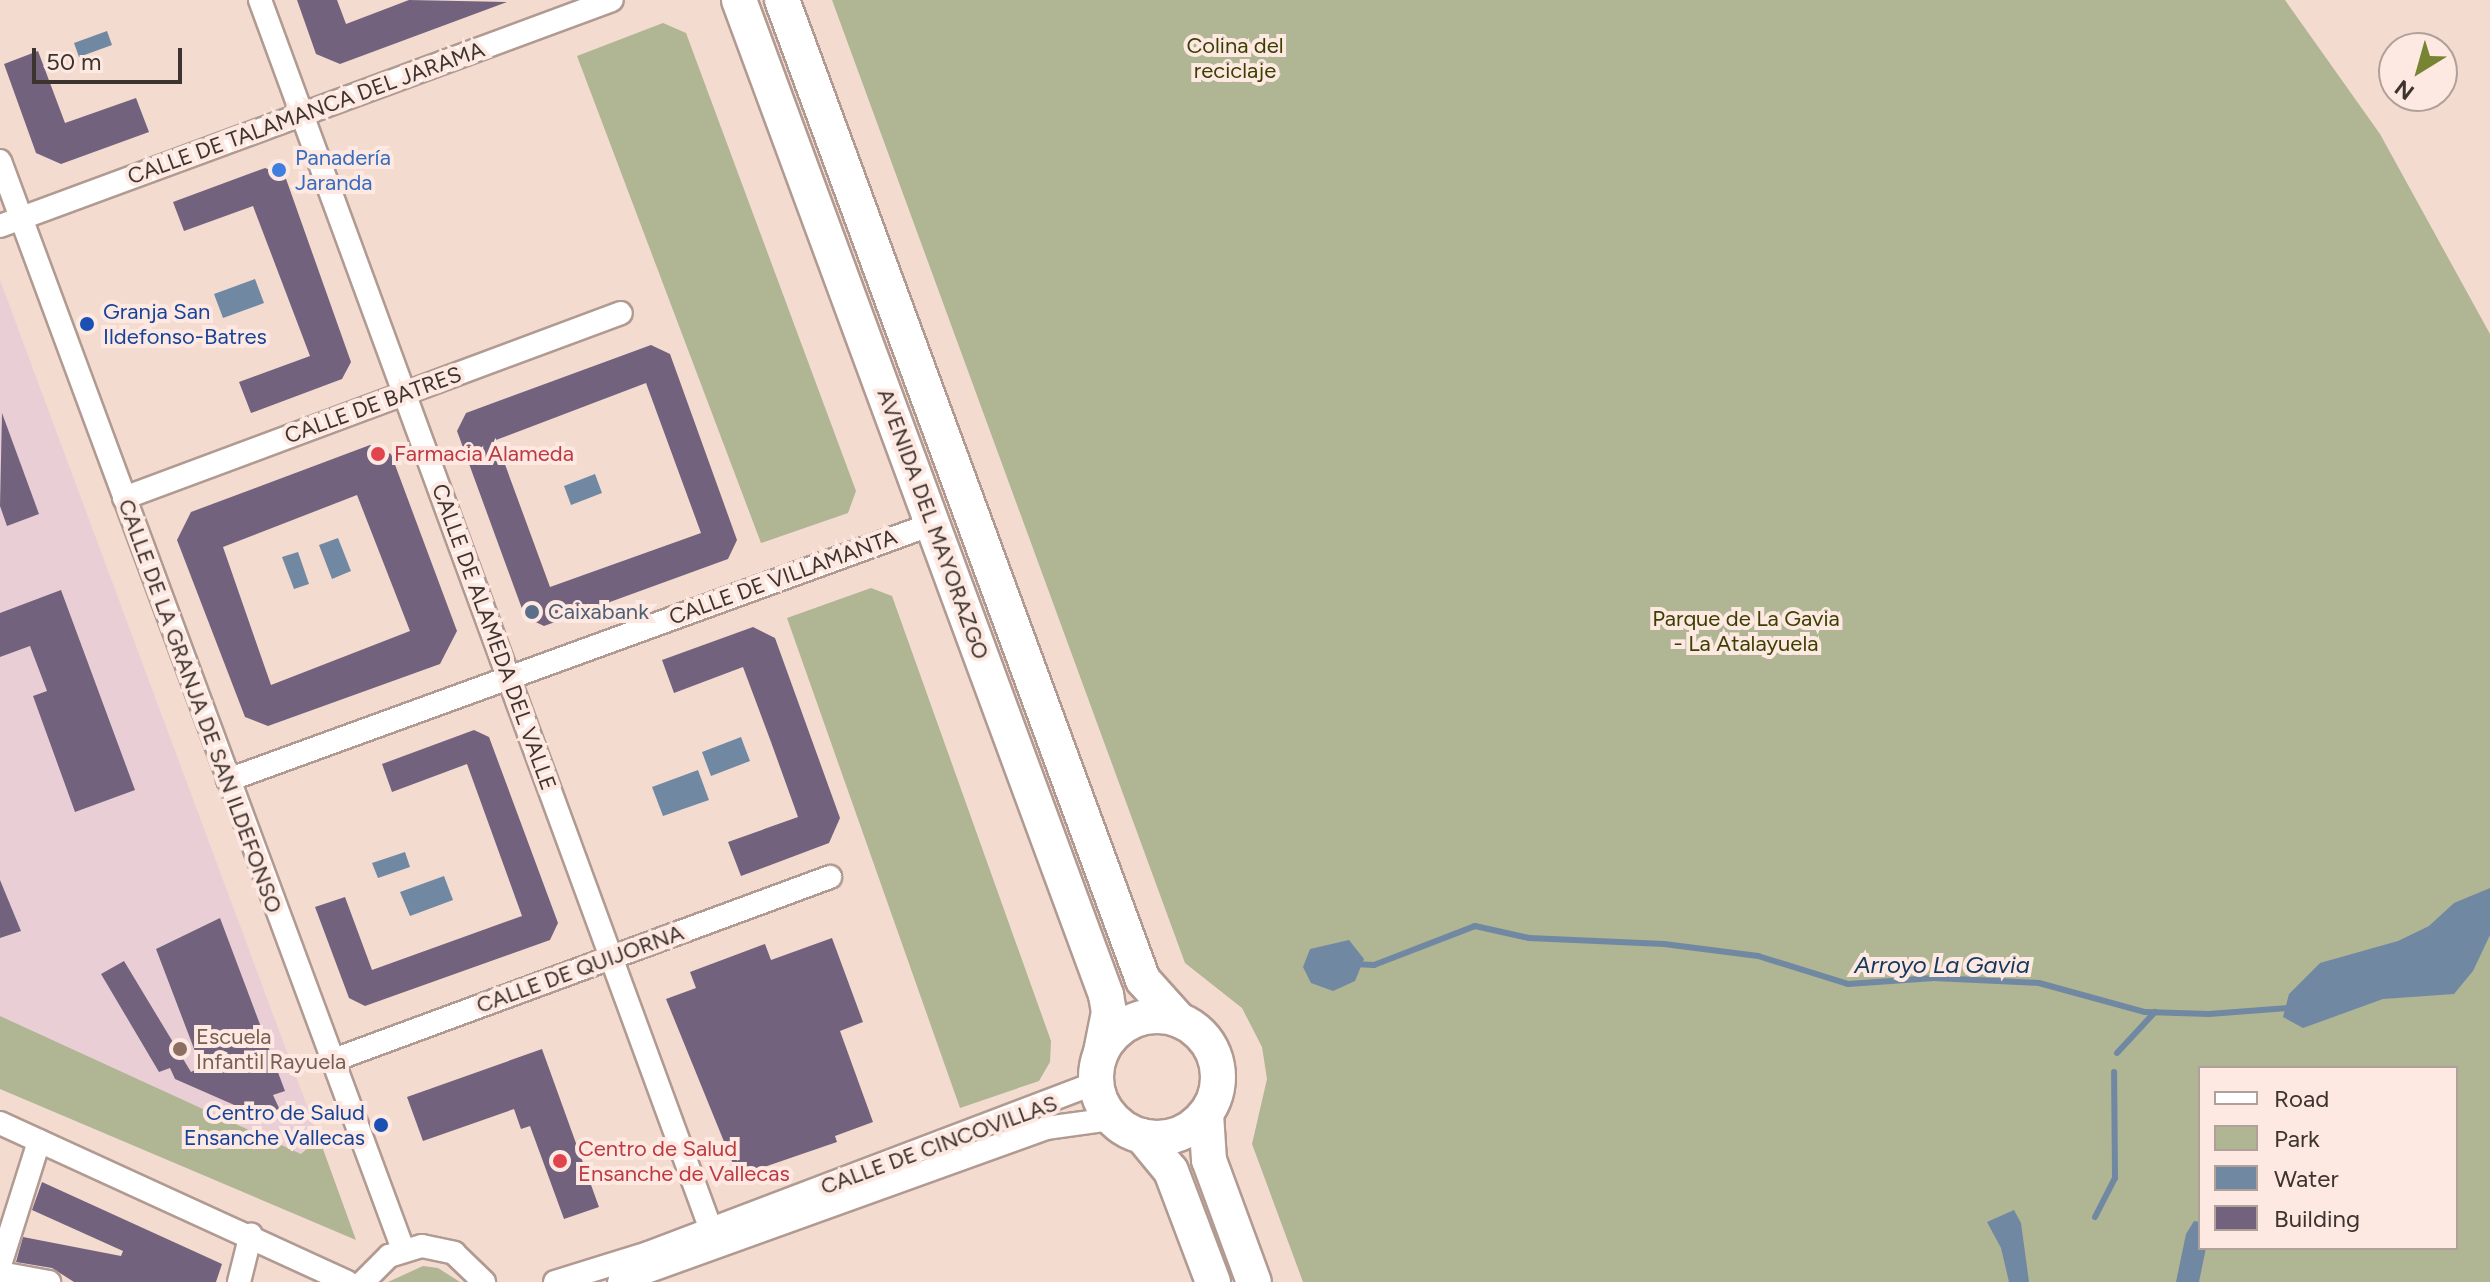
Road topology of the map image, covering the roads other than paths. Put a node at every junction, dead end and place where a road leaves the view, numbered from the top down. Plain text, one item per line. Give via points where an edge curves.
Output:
1 (260, 0) edge
2 (612, 0) edge
3 (739, 0) edge
4 (782, 0) edge
5 (302, 115) junction
6 (0, 161) edge
7 (10, 222) edge
8 (621, 313) dead end
9 (405, 393) junction
10 (124, 498) junction
11 (932, 524) junction
12 (509, 678) junction
13 (228, 780) junction
14 (830, 877) dead end
15 (611, 957) junction
16 (1179, 1020) junction
17 (331, 1061) junction
18 (1098, 1067) junction
19 (1206, 1114) junction
20 (1112, 1119) junction
21 (0, 1123) edge
22 (1142, 1136) junction
23 (39, 1141) junction
24 (711, 1230) junction
25 (251, 1234) junction
26 (403, 1249) junction
27 (0, 1265) edge
28 (0, 1273) edge
29 (49, 1282) edge
30 (239, 1282) edge
31 (347, 1282) edge
32 (363, 1282) edge
33 (484, 1282) edge
34 (555, 1282) edge
35 (619, 1282) edge
36 (1213, 1282) edge
37 (1254, 1282) edge

1 - 5 street, CALLE DE ALAMEDA DEL VALLE
2 - 5 street, CALLE DE TALAMANCA DEL JARAMA
3 - 11 main road, AVENIDA DEL MAYORAZGO
4 - 16 main road, AVENIDA DEL MAYORAZGO via 1138,969 1148,990
5 - 7 street, CALLE DE TALAMANCA DEL JARAMA
5 - 9 street, CALLE DE ALAMEDA DEL VALLE
6 - 7 street, CALLE DE LA GRANJA DE SAN ILDEFONSO
7 - 10 street, CALLE DE LA GRANJA DE SAN ILDEFONSO
8 - 9 street, CALLE DE BATRES
9 - 10 street, CALLE DE BATRES
9 - 12 street, CALLE DE ALAMEDA DEL VALLE
10 - 13 street, CALLE DE LA GRANJA DE SAN ILDEFONSO
11 - 12 street, CALLE DE VILLAMANTA
11 - 18 main road, AVENIDA DEL MAYORAZGO via 1106,995 1109,1012
12 - 13 street, CALLE DE VILLAMANTA
12 - 15 street, CALLE DE ALAMEDA DEL VALLE
13 - 17 street, CALLE DE LA GRANJA DE SAN ILDEFONSO
14 - 15 street, CALLE DE QUIJORNA
15 - 17 street, CALLE DE QUIJORNA
15 - 24 street, CALLE DE ALAMEDA DEL VALLE
16 - 18 main road via 1151,1016 1132,1021
16 - 19 main road via 1204,1038 1214,1056 1215,1096
17 - 26 street, CALLE DE LA GRANJA DE SAN ILDEFONSO
18 - 20 main road
18 - 24 street, CALLE DE CINCOVILLAS via 1082,1093
19 - 22 main road via 1177,1134
19 - 37 main road via 1209,1160
20 - 22 main road
20 - 35 street, CALLE DE CINCOVILLAS via 1046,1128
21 - 23 street
22 - 36 main road via 1171,1171
23 - 25 street
23 - 27 street
24 - 34 street, CALLE DE CINCOVILLAS
25 - 30 street
25 - 31 street
26 - 32 street via 377,1265
26 - 33 street via 422,1246 454,1253
28 - 29 street

